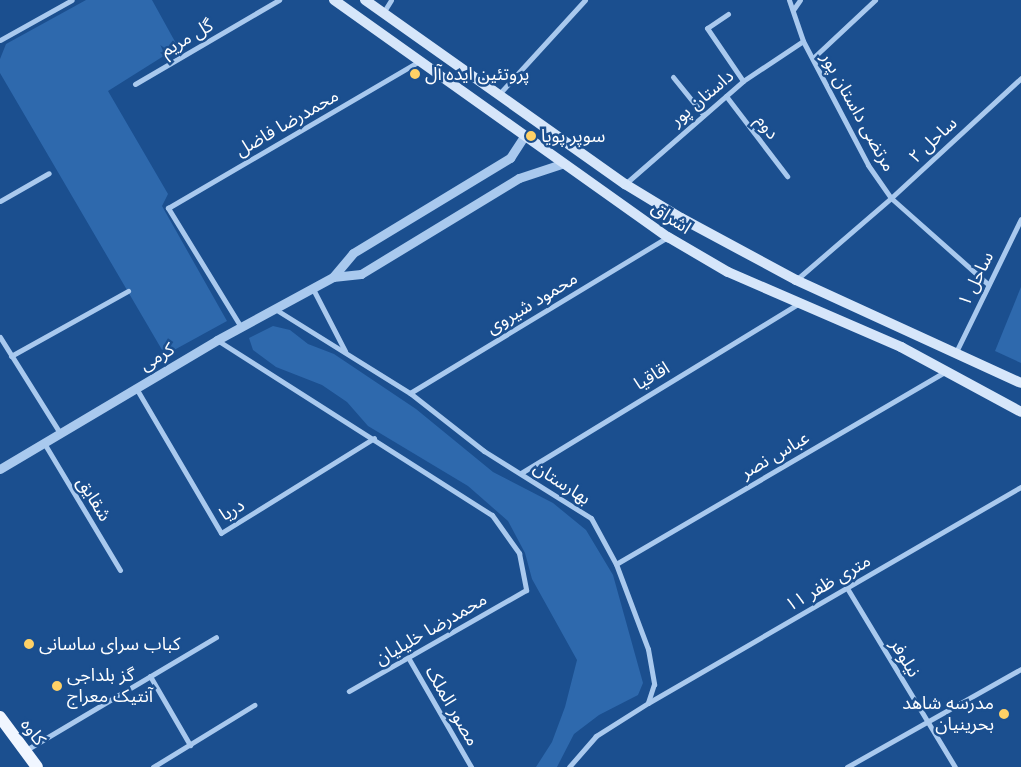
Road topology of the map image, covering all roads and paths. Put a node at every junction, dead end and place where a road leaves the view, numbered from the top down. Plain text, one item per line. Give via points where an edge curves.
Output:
1 (72, 0) edge
2 (279, 0) edge
3 (334, 0) edge
4 (365, 0) edge
5 (391, 0) edge
6 (585, 0) edge
7 (789, 0) edge
8 (800, 0) edge
9 (875, 0) edge
10 (792, 10) junction
11 (383, 13) junction
12 (728, 14) dead end
13 (0, 40) edge
14 (803, 41) junction
15 (813, 58) junction
16 (420, 62) junction
17 (673, 78) dead end
18 (1021, 78) edge
19 (743, 81) junction
20 (135, 84) dead end
21 (500, 93) junction
22 (726, 96) junction
23 (703, 114) junction
24 (525, 135) junction
25 (564, 163) junction
26 (49, 173) dead end
27 (787, 176) dead end
28 (625, 184) junction
29 (891, 198) junction
30 (0, 201) edge
31 (1021, 219) edge
32 (668, 236) junction
33 (332, 277) junction
34 (796, 280) junction
35 (988, 284) junction
36 (313, 289) junction
37 (128, 291) dead end
38 (799, 303) junction
39 (275, 309) junction
40 (241, 327) junction
41 (0, 337) edge
42 (217, 340) junction
43 (345, 351) junction
44 (956, 352) junction
45 (11, 356) junction
46 (948, 371) junction
47 (1021, 383) edge
48 (136, 388) junction
49 (410, 394) junction
50 (1021, 412) edge
51 (60, 433) junction
52 (374, 438) junction
53 (44, 442) junction
54 (0, 469) edge
55 (521, 473) junction
56 (1021, 487) edge
57 (616, 564) junction
58 (120, 570) dead end
59 (847, 588) junction
60 (216, 637) dead end
61 (409, 658) junction
62 (1021, 668) edge
63 (150, 676) junction
64 (349, 691) dead end
65 (648, 703) junction
66 (254, 705) dead end
67 (0, 717) edge
68 (927, 721) junction
69 (190, 745) junction
70 (26, 751) junction
71 (37, 767) edge
72 (153, 767) edge
73 (471, 767) edge
74 (569, 767) edge
75 (847, 767) edge
76 (956, 767) edge

1 - 13 street
2 - 20 street, گل مریم
3 - 16 main road, اشراق
4 - 11 main road, اشراق
5 - 11 street
6 - 21 street
7 - 10 street, مرتضی داستان پور
8 - 10 street
9 - 15 street
10 - 14 street, مرتضی داستان پور
11 - 21 main road, اشراق
12 - 19 street via 707,28
14 - 15 street, مرتضی داستان پور
14 - 19 street, داستان پور
15 - 29 street, مرتضی داستان پور via 868,165
16 - 24 main road, اشراق
16 - 40 street, محمدرضا فاضل via 168,208
17 - 23 street
18 - 29 street, ساحل ۲
19 - 22 street, داستان پور
21 - 28 main road, اشراق
22 - 23 street, داستان پور
22 - 27 street, دوم
23 - 28 street, داستان پور
24 - 25 main road, اشراق
24 - 33 street, کرمی via 510,158 353,253
25 - 32 main road, اشراق
25 - 33 street, کرمی via 519,178 361,274
26 - 30 street
28 - 34 main road, اشراق
29 - 34 street, ساحل ۲
29 - 35 street, مرتضی داستان پور
31 - 35 street, ساحل ۱
32 - 38 main road, اشراق via 728,272
32 - 49 street, محمود شیروی
33 - 36 street, کرمی
34 - 44 main road, اشراق
35 - 44 street, ساحل ۱
36 - 39 street, کرمی
36 - 43 street
37 - 45 street
38 - 46 main road, اشراق
38 - 55 street, اقاقیا
39 - 40 street, کرمی
39 - 43 street, بهارستان
40 - 42 street, کرمی
41 - 45 street
42 - 48 street, کرمی
42 - 52 street
43 - 49 street, بهارستان
44 - 47 main road, اشراق
45 - 51 street
46 - 50 main road, اشراق
46 - 57 street, عباس نصر
48 - 51 street, کرمی
48 - 52 street, دریا via 221,533
49 - 55 street, بهارستان via 484,451
51 - 53 street, کرمی
52 - 61 street, محمدرضا خلیلیان via 492,515 519,553 526,590
53 - 54 street, کرمی
53 - 58 street, شقایق
55 - 57 street, بهارستان via 591,518
56 - 59 street, ۱۱ متری ظفر
57 - 65 street, بهارستان via 648,649 654,684
59 - 65 street, ۱۱ متری ظفر
59 - 68 street, نیلوفر
60 - 63 street
61 - 64 street, محمدرضا خلیلیان
61 - 73 street, مصور الملک
62 - 68 street
63 - 69 street
63 - 70 street
65 - 74 street via 596,736
66 - 69 street
67 - 70 main road, کاوه
68 - 75 street
68 - 76 street, نیلوفر
69 - 72 street
70 - 71 main road, کاوه

